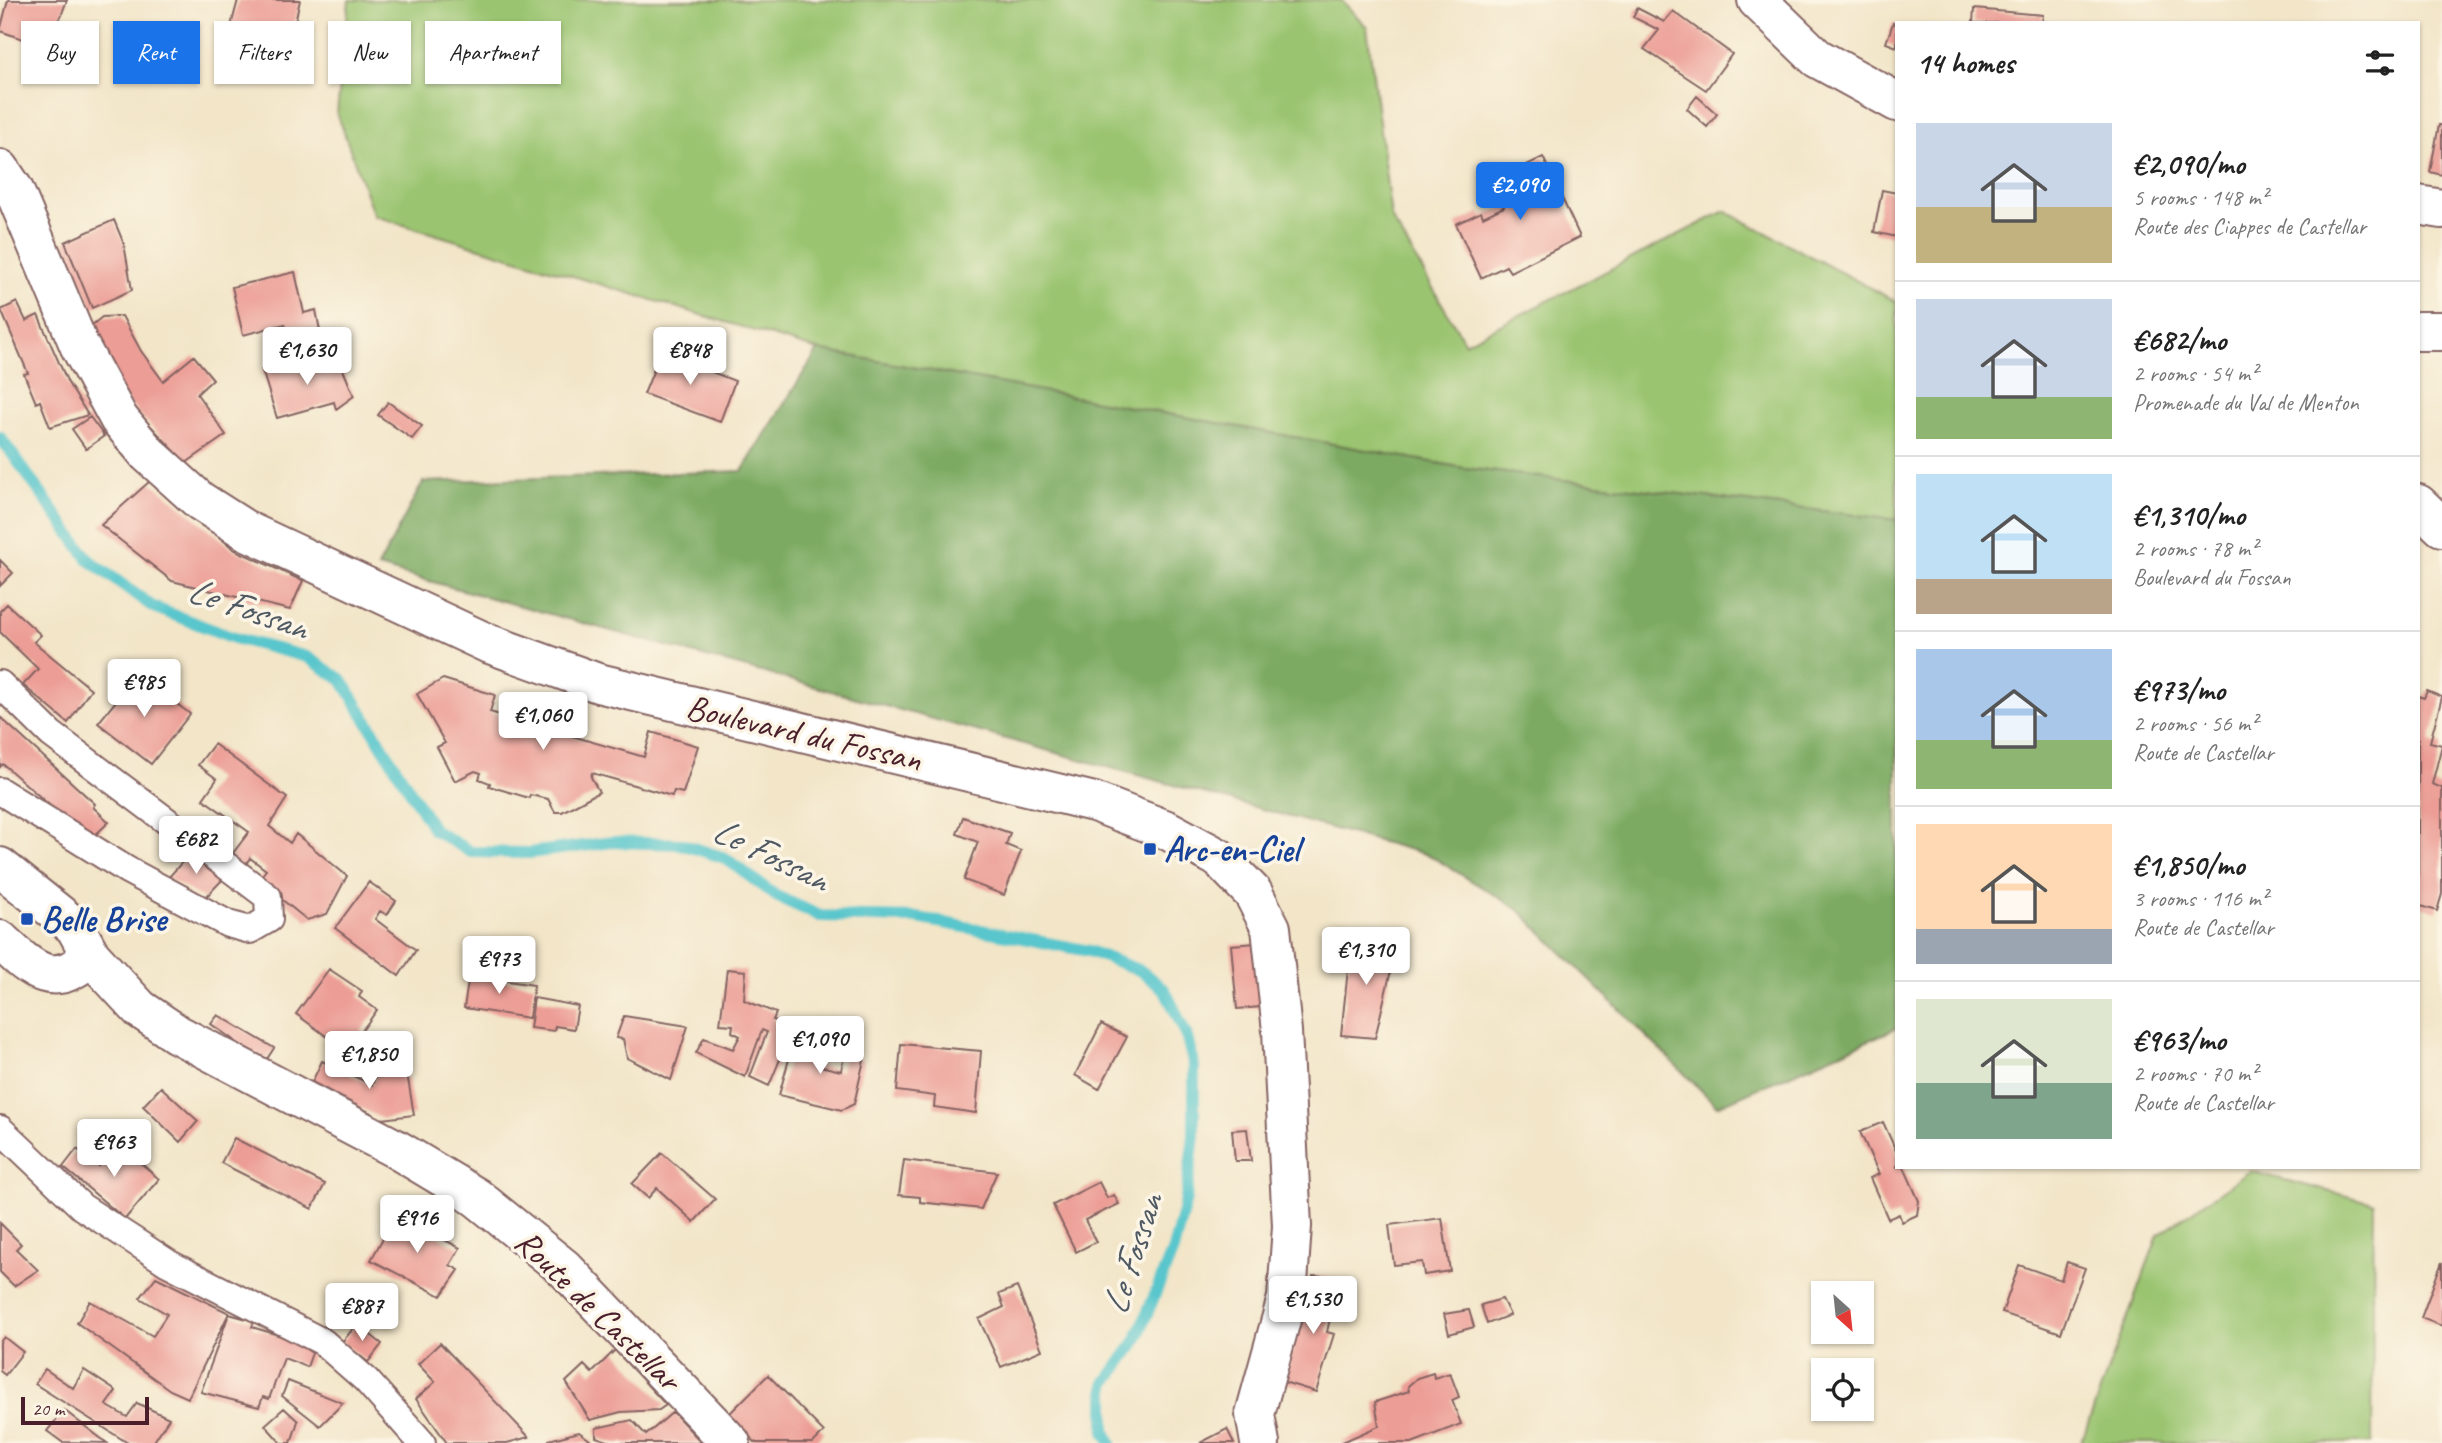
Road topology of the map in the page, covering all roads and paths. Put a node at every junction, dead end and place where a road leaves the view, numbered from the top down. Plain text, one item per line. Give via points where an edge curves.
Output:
1 (1757, 0) edge
2 (1895, 101) edge
3 (0, 169) edge
4 (2420, 205) edge
5 (2442, 209) edge
6 (2420, 331) edge
7 (2442, 331) edge
8 (2420, 506) edge
9 (2442, 527) edge
10 (0, 684) edge
11 (0, 791) edge
12 (0, 867) edge
13 (0, 940) edge
14 (91, 956) junction
15 (0, 1129) edge
16 (422, 1443) edge
17 (731, 1443) edge
18 (1260, 1443) edge

1 - 2 street via 1817,58
3 - 18 street, Boulevard du Fossan via 14,190 79,345 119,419 148,454 201,500 247,531 487,643 598,683 1094,802 1167,830 1219,858 1253,892 1271,928 1282,1031 1292,1226 1287,1298 1255,1414
4 - 5 street
6 - 7 street
8 - 9 street
10 - 11 lane via 51,734 268,897 269,919 250,930 228,924 127,870
12 - 14 street, Route de Castellar via 75,926
13 - 14 street via 39,972 55,977 78,968
14 - 17 street, Route de Castellar via 140,1009 177,1034 397,1149 476,1197 564,1268
15 - 16 lane via 82,1207 168,1263 323,1342 366,1380

